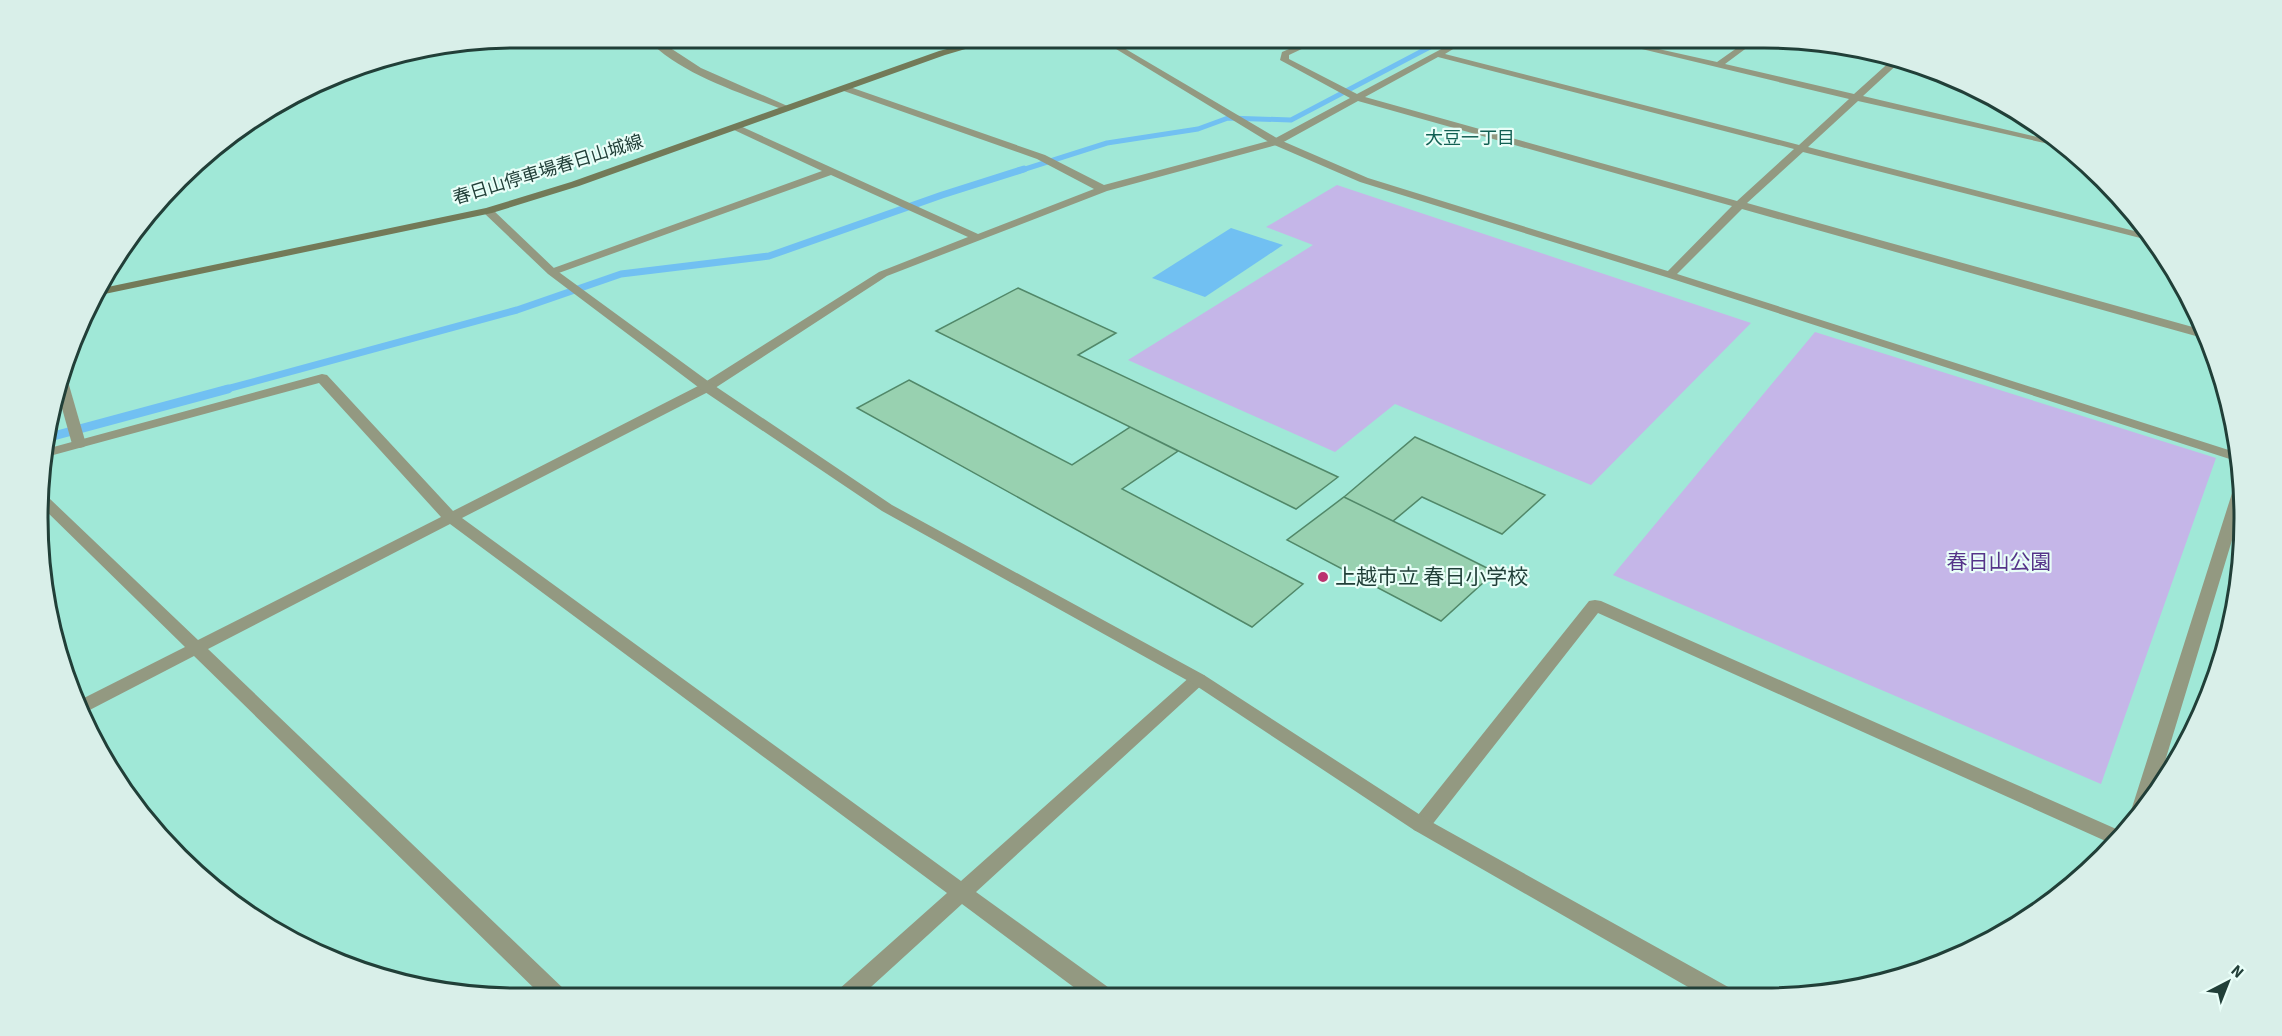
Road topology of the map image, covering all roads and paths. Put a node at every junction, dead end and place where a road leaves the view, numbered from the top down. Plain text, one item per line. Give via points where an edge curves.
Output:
1 (662, 48) edge
2 (958, 48) edge
3 (1119, 48) edge
4 (1299, 48) edge
5 (1448, 48) edge
6 (1644, 48) edge
7 (1742, 48) edge
8 (1436, 54) junction
9 (1719, 65) junction
10 (1891, 65) edge
11 (844, 88) junction
12 (1855, 97) junction
13 (1358, 98) junction
14 (787, 108) junction
15 (735, 127) junction
16 (2045, 141) edge
17 (1276, 142) junction
18 (1801, 149) junction
19 (831, 171) junction
20 (1103, 189) junction
21 (1739, 205) junction
22 (488, 211) junction
23 (2139, 235) edge
24 (976, 237) junction
25 (552, 272) junction
26 (1670, 275) junction
27 (107, 291) edge
28 (2196, 332) edge
29 (707, 387) junction
30 (65, 394) edge
31 (79, 444) junction
32 (53, 451) edge
33 (2230, 455) edge
34 (48, 505) edge
35 (2234, 510) edge
36 (450, 517) junction
37 (196, 648) junction
38 (1198, 680) junction
39 (87, 704) edge
40 (2148, 789) edge
41 (1421, 825) junction
42 (2110, 835) edge
43 (961, 894) junction
44 (548, 988) edge
45 (857, 988) edge
46 (1092, 988) edge
47 (1710, 988) edge

1 - 14 street via 696,71
2 - 11 main road, 春日山停車場春日山城線
3 - 17 street
4 - 13 street via 1286,54 1284,60
5 - 8 street
6 - 9 street
7 - 9 street
8 - 13 street
8 - 18 street
9 - 12 street
10 - 12 street
11 - 14 main road, 春日山停車場春日山城線
11 - 20 street via 1041,157
12 - 16 street
12 - 18 street
13 - 17 street
13 - 21 street
14 - 15 main road, 春日山停車場春日山城線
15 - 19 street
15 - 22 main road, 春日山停車場春日山城線
17 - 20 street
17 - 26 street via 1364,180
18 - 21 street
18 - 23 street
19 - 24 street
19 - 25 street
20 - 24 street
21 - 26 street
21 - 28 street
22 - 25 street
22 - 27 main road, 春日山停車場春日山城線
24 - 29 street via 883,274
25 - 29 street
26 - 33 street
29 - 36 street
29 - 38 street via 887,508
30 - 31 street
31 - 32 street
31 - 36 street via 322,378
34 - 37 street
35 - 40 street
36 - 37 street
36 - 43 street
37 - 39 street
37 - 44 street
38 - 41 street
38 - 43 street
41 - 42 street via 1595,605
41 - 47 street
43 - 45 street
43 - 46 street

